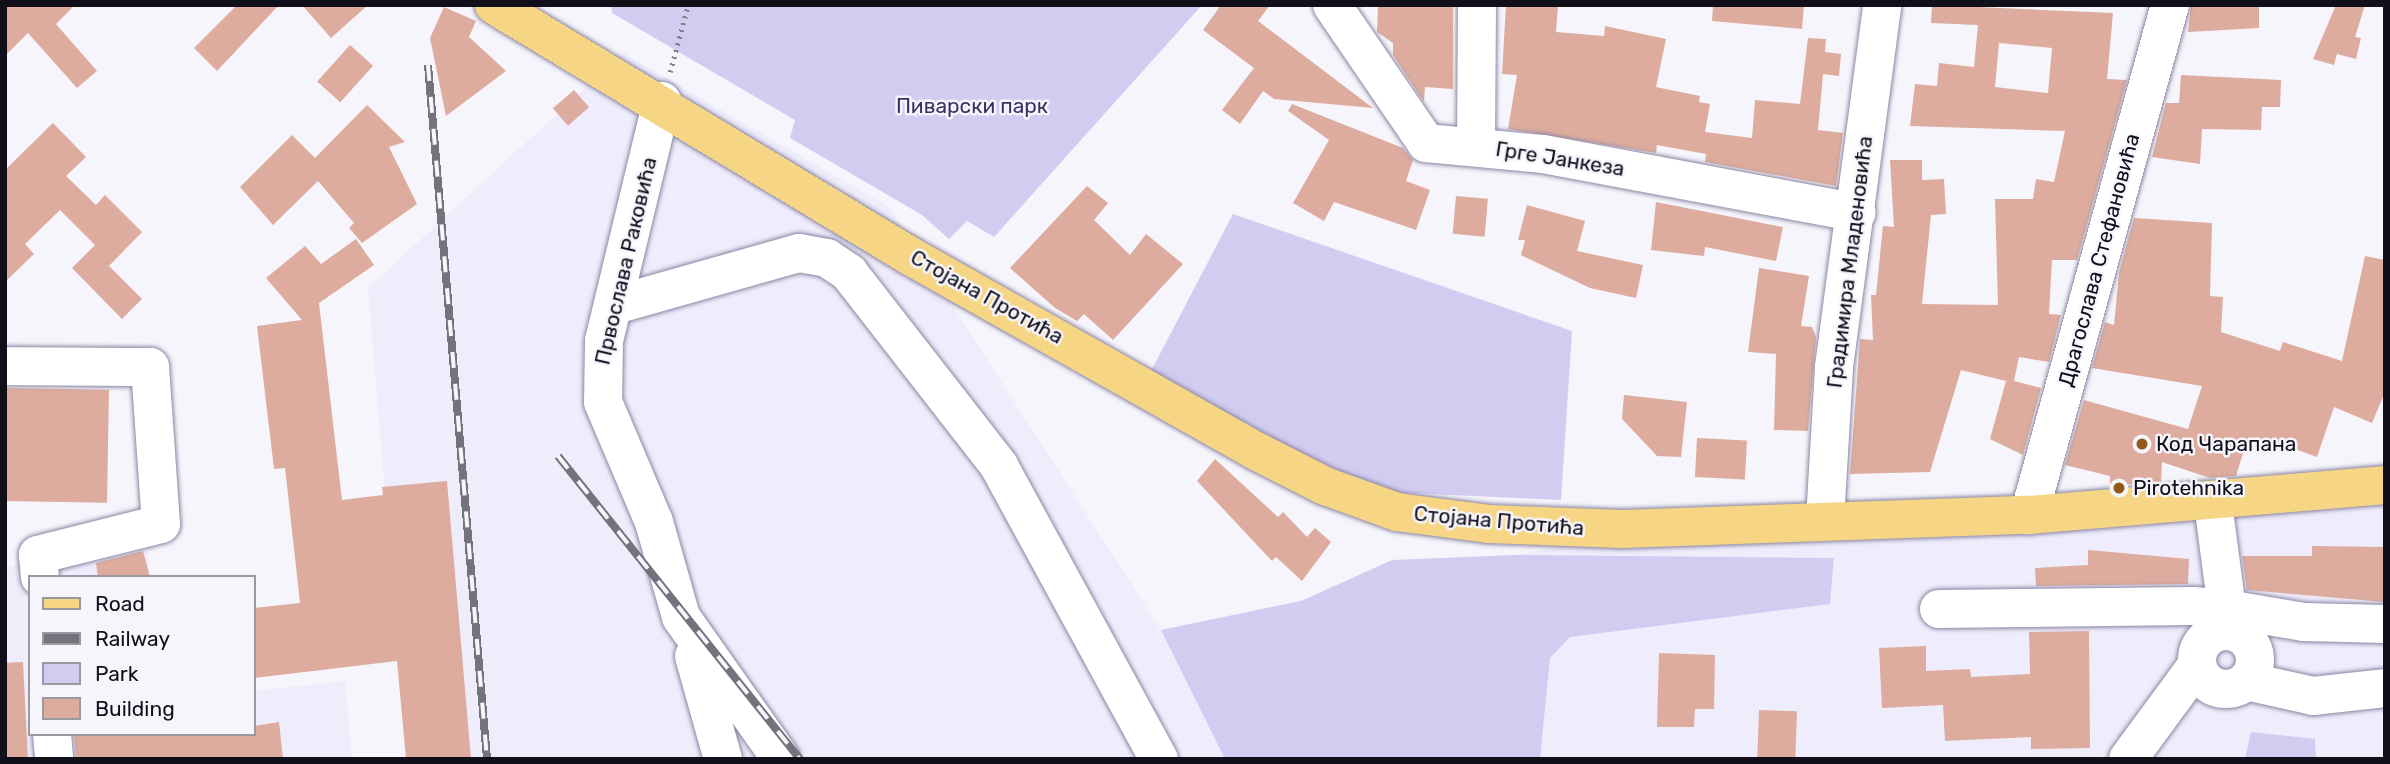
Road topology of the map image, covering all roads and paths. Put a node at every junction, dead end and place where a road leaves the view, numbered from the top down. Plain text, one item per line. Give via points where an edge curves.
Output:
1 (494, 5) edge
2 (688, 5) edge
3 (1332, 5) edge
4 (1477, 5) edge
5 (1882, 5) edge
6 (2170, 5) edge
7 (662, 101) junction
8 (1476, 146) junction
9 (1857, 213) junction
10 (615, 305) junction
11 (5, 366) edge
12 (2385, 485) edge
13 (2213, 503) junction
14 (2029, 515) junction
15 (1825, 520) junction
16 (40, 575) edge
17 (1939, 609) dead end
18 (681, 617) junction
19 (2228, 620) junction
20 (2385, 624) edge
21 (2197, 665) junction
22 (2246, 681) junction
23 (2385, 688) edge
24 (52, 736) edge
25 (54, 759) edge
26 (723, 759) edge
27 (781, 759) edge
28 (1159, 759) edge
29 (2128, 759) edge

1 - 7 main road, Стојана Протића
2 - 7 path
3 - 8 street, Грге Јанкеза via 1418,136 1440,147
4 - 8 street
5 - 9 street, Градимира Младеновића
6 - 14 street, Драгослава Стефановића
7 - 10 street, Првослава Раковића
7 - 15 main road, Стојана Протића via 910,256 1258,452 1360,500 1436,519 1559,529
8 - 9 street, Грге Јанкеза
9 - 15 street, Градимира Младеновића via 1834,367
10 - 18 street, Првослава Раковића via 600,369 603,402 654,522
10 - 28 street via 799,253 827,258 849,273 999,466
11 - 16 street via 150,368 161,524 38,555
12 - 13 main road, Стојана Протића
13 - 14 main road, Стојана Протића
13 - 19 street
14 - 15 main road, Стојана Протића
17 - 19 street
18 - 26 street, Првослава Раковића
18 - 27 street, Првослава Раковића
19 - 20 street
19 - 21 street via 2201,643
19 - 22 street via 2254,650
21 - 22 street via 2220,689
21 - 29 street
22 - 23 street via 2313,696
24 - 25 street

